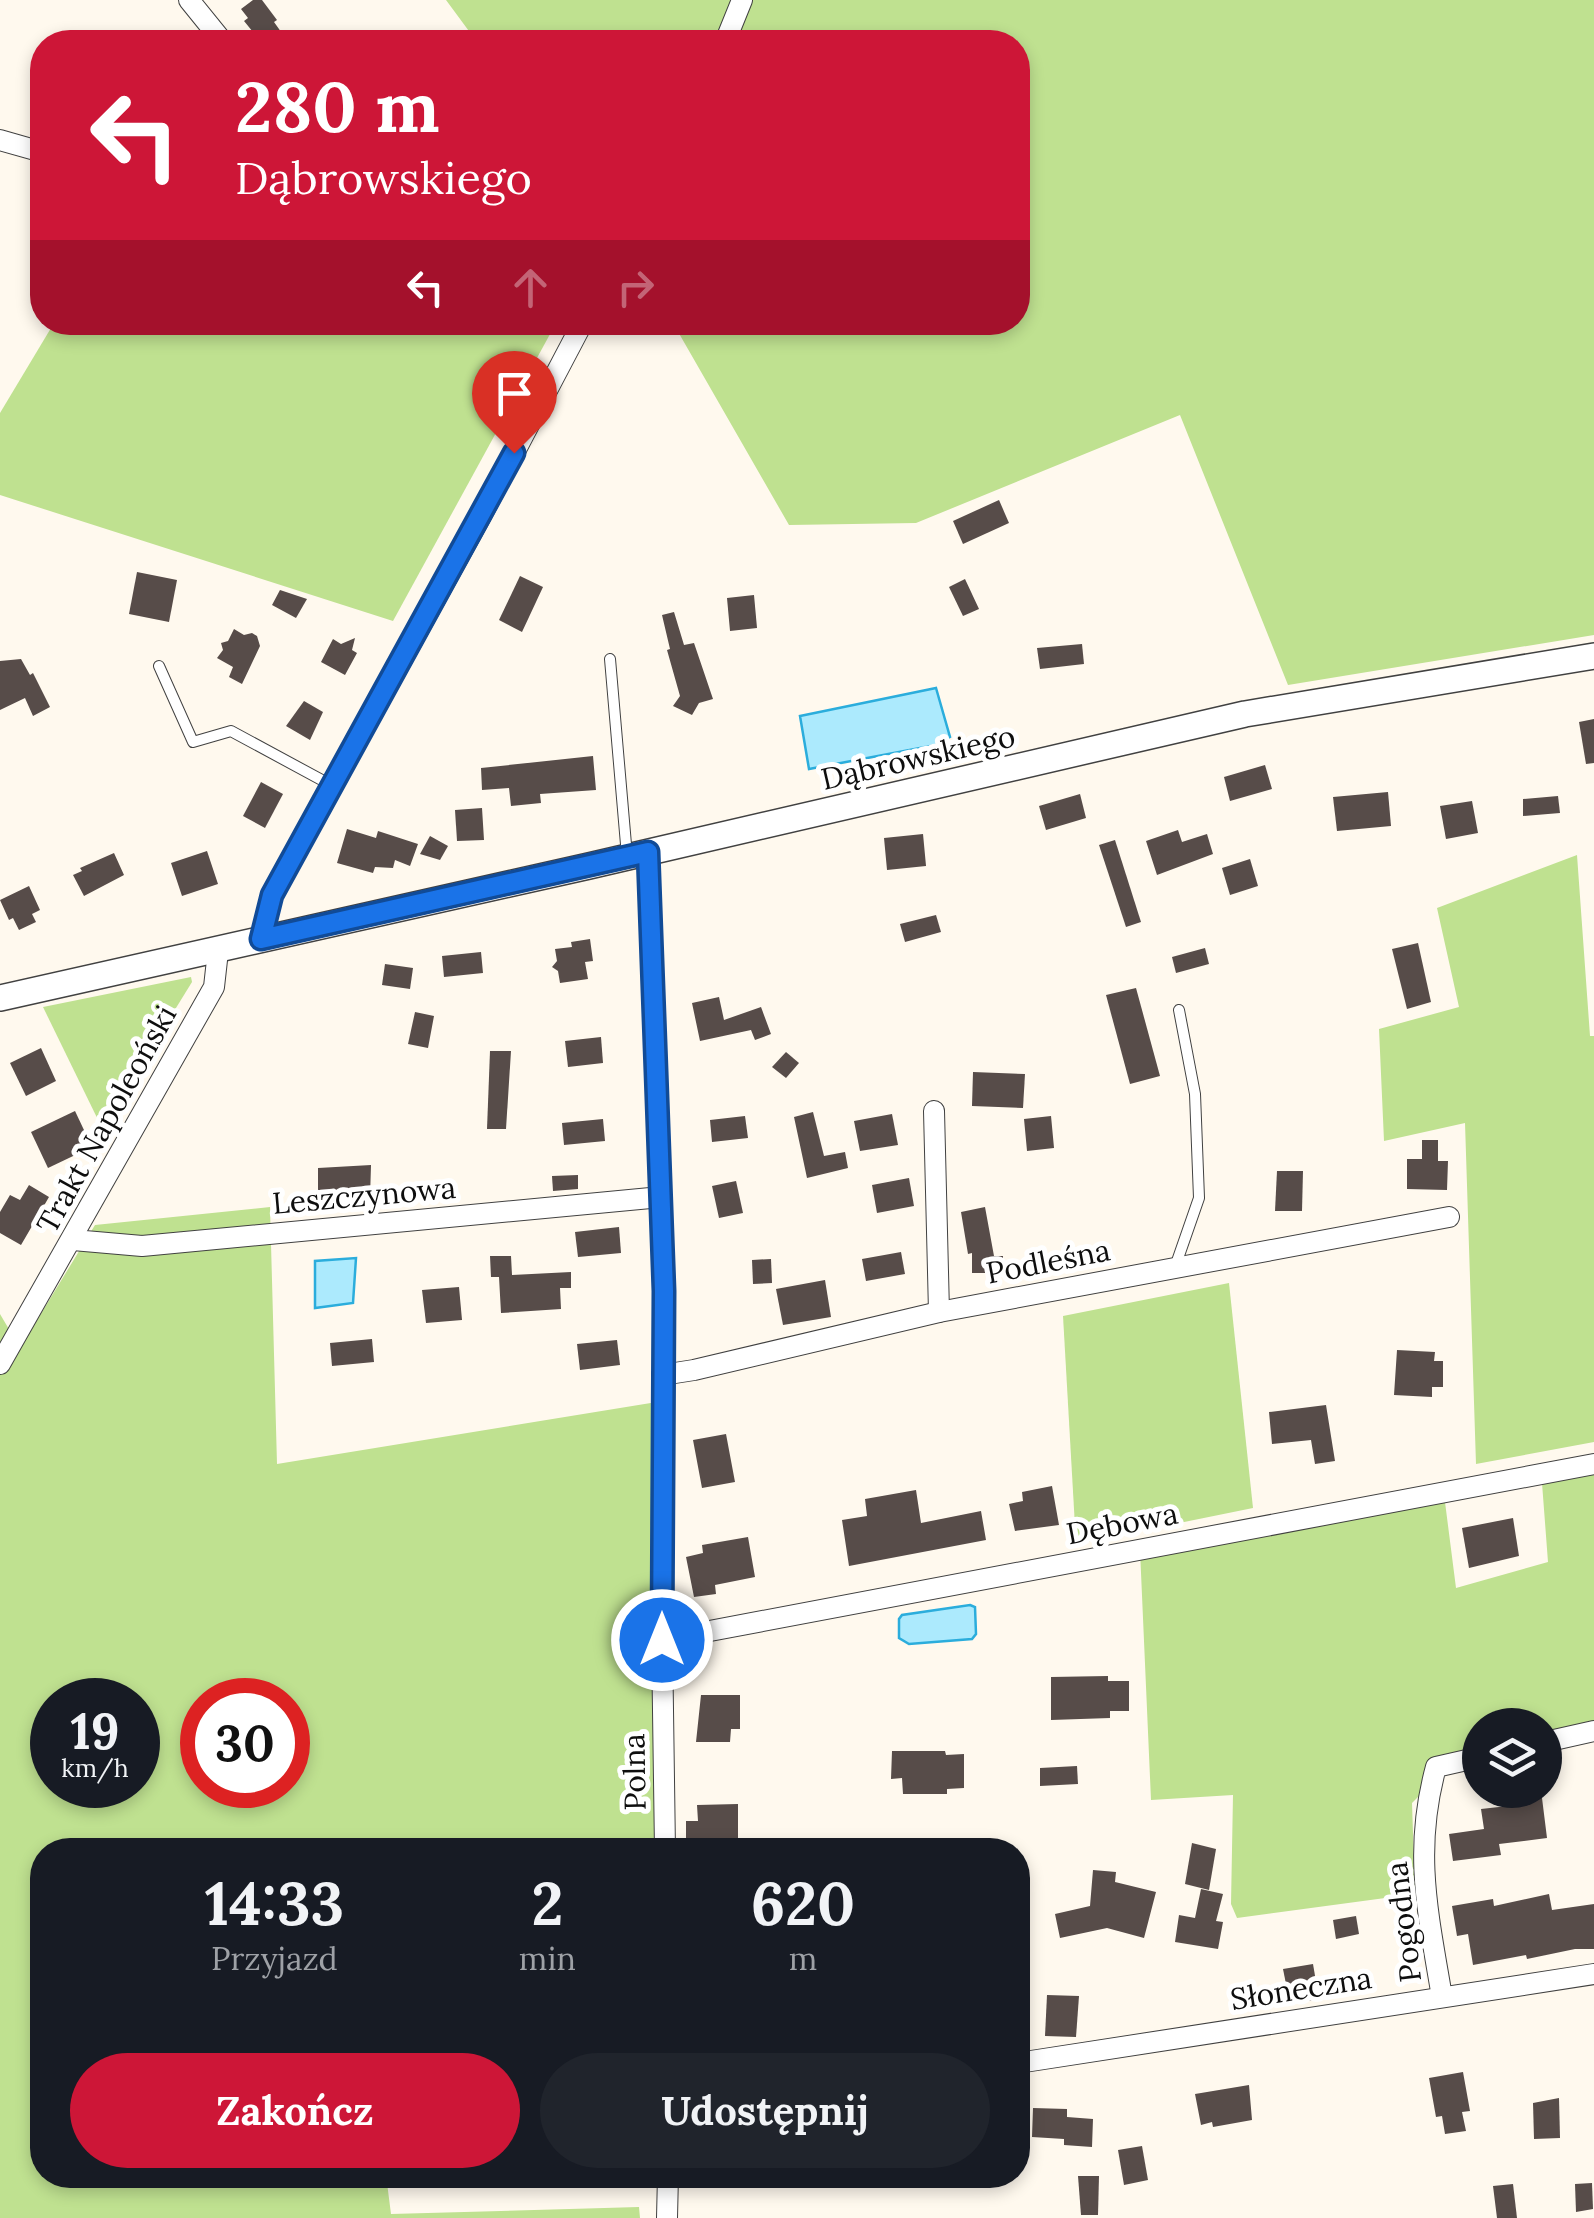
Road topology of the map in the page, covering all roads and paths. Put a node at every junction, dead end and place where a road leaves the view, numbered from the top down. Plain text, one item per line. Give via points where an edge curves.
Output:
1 (190, 0) edge
2 (742, 0) edge
3 (214, 30) edge
4 (730, 30) edge
5 (3, 148) edge
6 (30, 151) edge
7 (576, 335) edge
8 (1594, 656) edge
9 (610, 658) dead end
10 (159, 666) dead end
11 (331, 785) junction
12 (638, 855) junction
13 (261, 939) junction
14 (218, 950) junction
15 (0, 998) edge
16 (1179, 1010) dead end
17 (934, 1110) dead end
18 (661, 1197) junction
19 (1449, 1217) dead end
20 (73, 1240) junction
21 (1175, 1267) junction
22 (939, 1312) junction
23 (0, 1364) edge
24 (662, 1375) junction
25 (1594, 1464) edge
26 (662, 1640) junction
27 (1594, 1731) edge
28 (1562, 1738) edge
29 (1462, 1761) edge
30 (665, 1838) edge
31 (1594, 1974) edge
32 (1442, 1997) junction
33 (1030, 2061) edge
34 (668, 2188) edge
35 (668, 2218) edge

1 - 3 street
2 - 4 street
5 - 6 street
7 - 11 street
8 - 12 street, Dąbrowskiego via 1245,714
9 - 12 lane
10 - 11 lane via 193,742 231,731
11 - 13 street via 272,895
12 - 13 street, Dąbrowskiego
12 - 18 street, Polna
13 - 14 street, Dąbrowskiego
14 - 15 street, Dąbrowskiego
14 - 20 street, Trakt Napoleoński via 214,987
16 - 21 lane via 1196,1094 1199,1198
17 - 22 street
18 - 20 street, Leszczynowa via 142,1246
18 - 24 street, Polna
19 - 21 street, Podleśna
20 - 23 street, Trakt Napoleoński
21 - 22 street, Podleśna
22 - 24 street, Podleśna
24 - 26 street, Polna
25 - 26 street, Dębowa
26 - 30 street, Polna
27 - 28 street
29 - 32 street, Pogodna via 1436,1767 1421,1870
31 - 32 street, Słoneczna
32 - 33 street, Słoneczna
34 - 35 street

